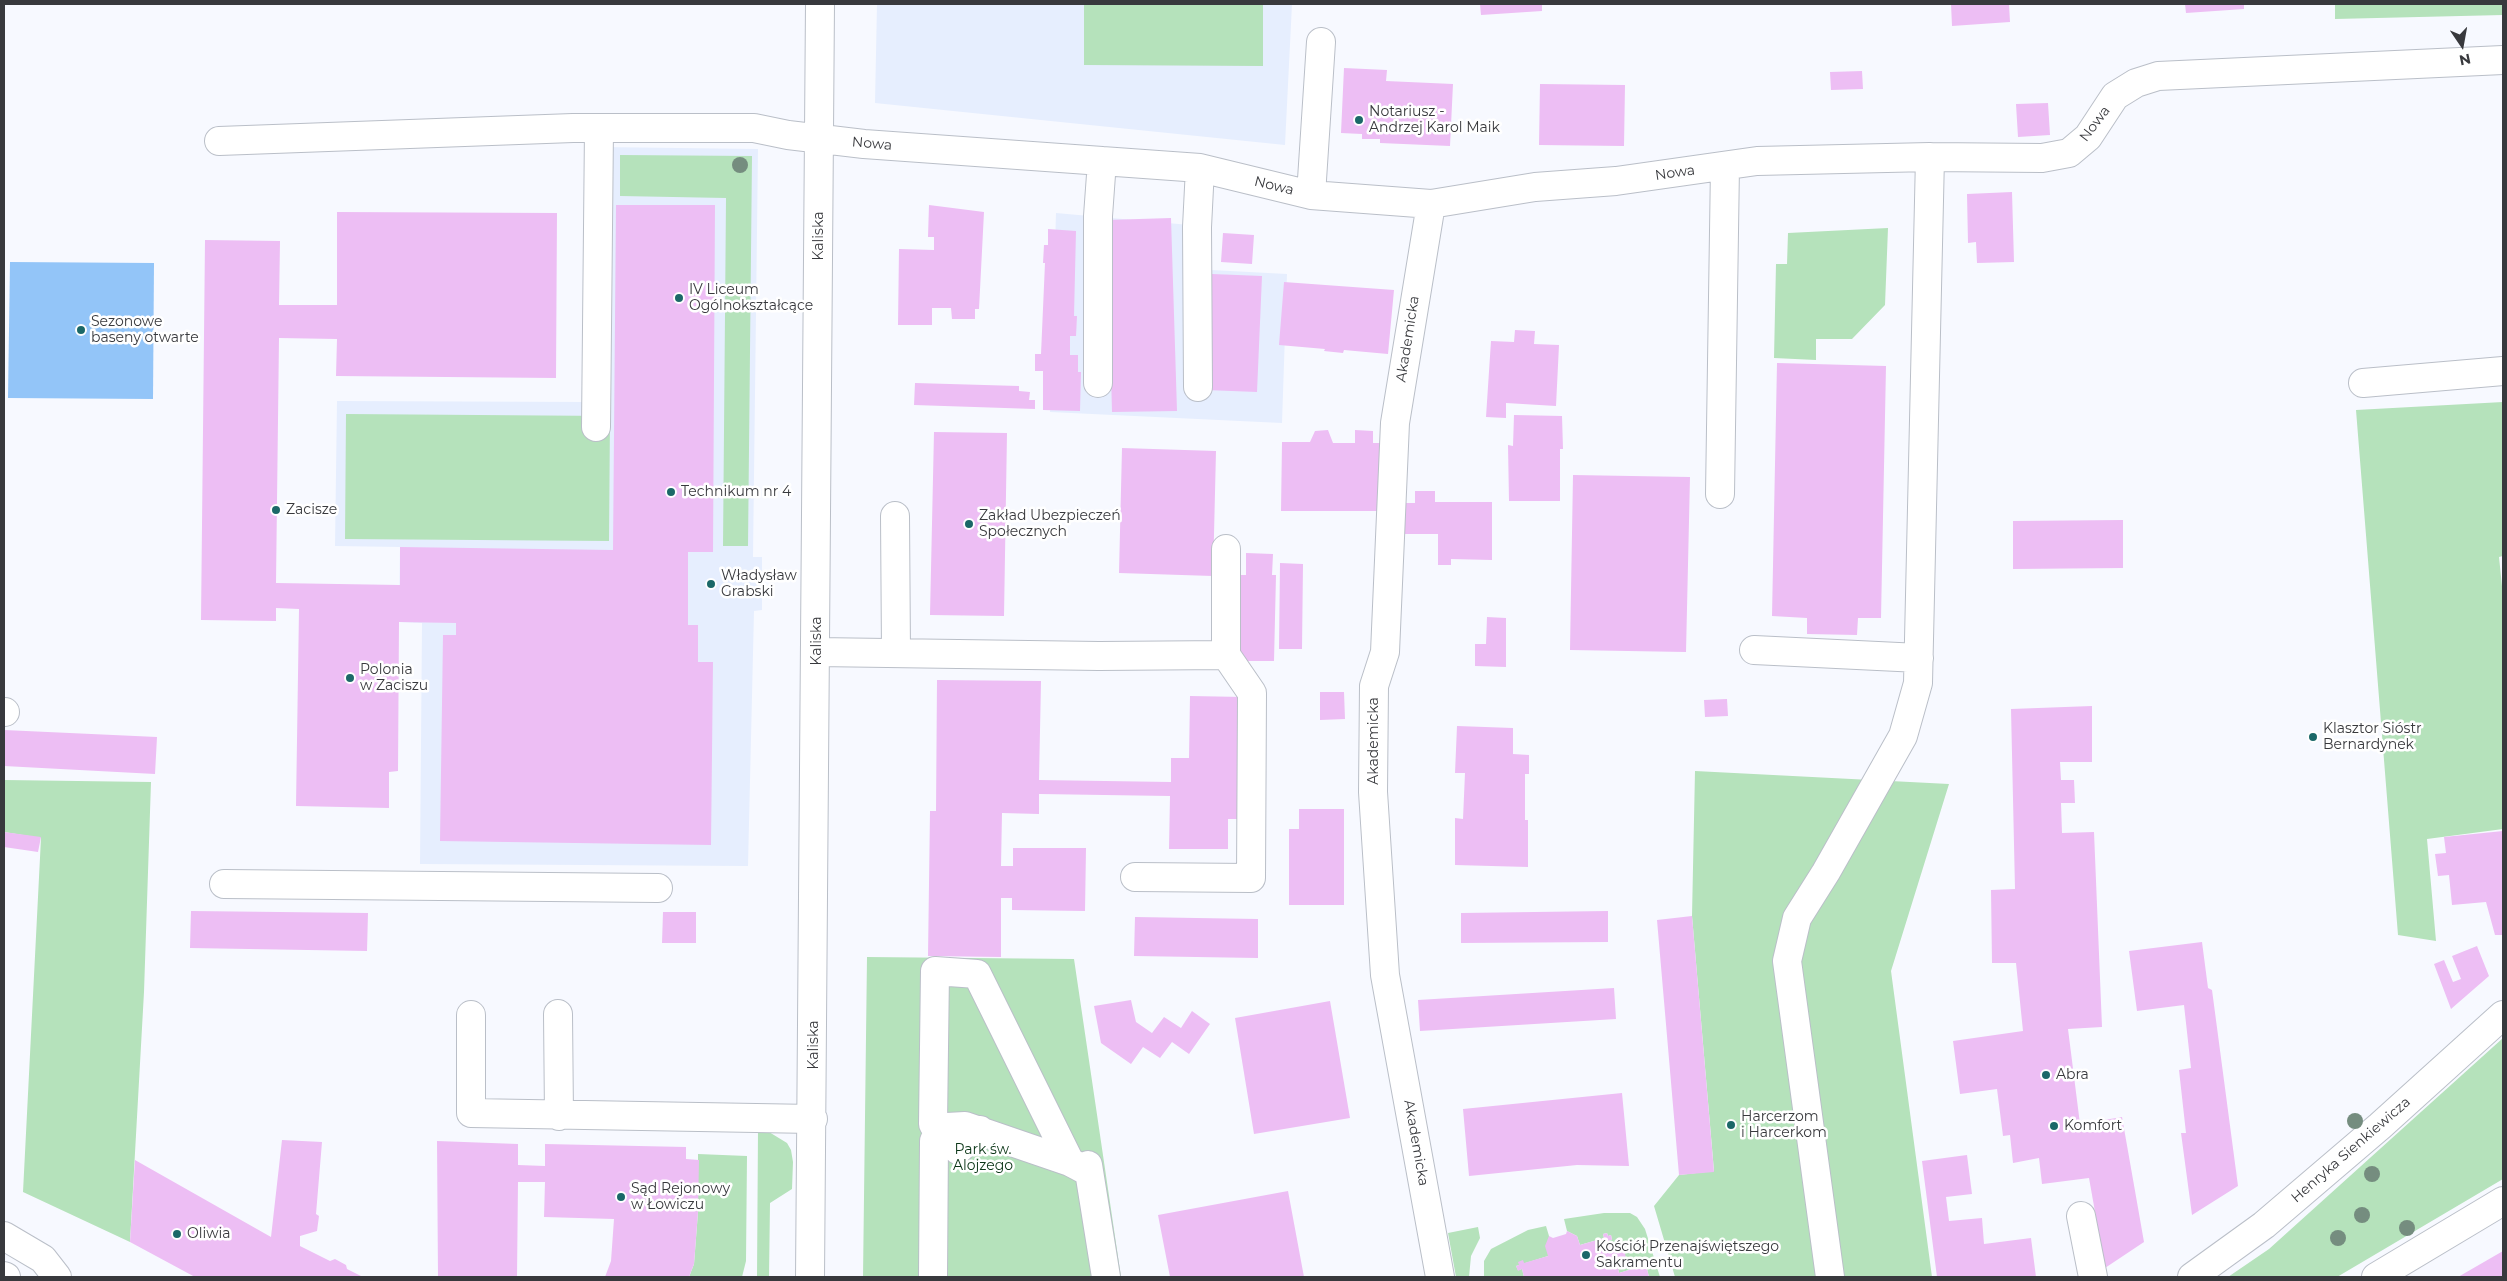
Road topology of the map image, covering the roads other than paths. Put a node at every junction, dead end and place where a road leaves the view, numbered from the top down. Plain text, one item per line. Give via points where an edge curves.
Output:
1 (820, 4) edge
2 (1321, 42) dead end
3 (2503, 60) edge
4 (599, 128) junction
5 (820, 139) junction
6 (219, 141) dead end
7 (1930, 157) junction
8 (1102, 161) junction
9 (1725, 166) junction
10 (1200, 168) junction
11 (1311, 196) junction
12 (1431, 204) junction
13 (2503, 371) edge
14 (2363, 382) dead end
15 (1098, 383) dead end
16 (1198, 387) dead end
17 (596, 427) dead end
18 (1720, 494) dead end
19 (895, 516) dead end
20 (1226, 549) dead end
21 (1754, 650) dead end
22 (817, 652) junction
23 (896, 653) junction
24 (1226, 655) junction
25 (1919, 658) junction
26 (1135, 877) dead end
27 (224, 884) dead end
28 (658, 888) dead end
29 (558, 1014) dead end
30 (470, 1015) dead end
31 (2503, 1015) edge
32 (559, 1116) junction
33 (813, 1119) junction
34 (980, 1130) junction
35 (938, 1132) junction
36 (958, 1150) dead end
37 (1082, 1166) junction
38 (2503, 1201) edge
39 (2081, 1216) dead end
40 (4, 1236) edge
41 (2387, 1274) edge
42 (57, 1277) edge
43 (810, 1277) edge
44 (933, 1277) edge
45 (1106, 1277) edge
46 (1440, 1277) edge
47 (1830, 1277) edge
48 (2093, 1277) edge
49 (2192, 1277) edge

1 - 5 street, Kaliska
2 - 11 street
3 - 7 street, Nowa via 2158,76 2136,83 2115,96 2088,137 2069,153 2042,158
4 - 5 street, Nowa via 754,128
4 - 6 street, Nowa
4 - 17 street
5 - 8 street, Nowa
5 - 22 street, Kaliska
7 - 9 street, Nowa via 1757,161
7 - 25 street
8 - 10 street, Nowa
8 - 15 street via 1098,216
9 - 12 street, Nowa via 1535,188
9 - 18 street
10 - 11 street, Nowa
10 - 16 street via 1196,226
11 - 12 street, Nowa
12 - 46 street, Akademicka via 1394,436 1386,652 1374,686 1373,792 1385,975
13 - 14 street
19 - 23 street
20 - 24 street
21 - 25 street
22 - 23 street
22 - 33 street, Kaliska
23 - 24 street
24 - 26 street via 1252,693 1251,878
25 - 47 street via 1918,684 1903,736 1797,918 1787,961
27 - 28 street
29 - 32 street
30 - 32 street via 471,1113
31 - 49 street, Henryka Sienkiewicza via 2264,1225
32 - 33 street
33 - 43 street, Kaliska
34 - 35 street via 965,1126 947,1127
34 - 36 street
34 - 37 street
35 - 37 street via 933,1124 935,971 977,974
35 - 44 street via 934,1141
37 - 45 street
38 - 41 street
39 - 48 street
40 - 42 street via 42,1259

